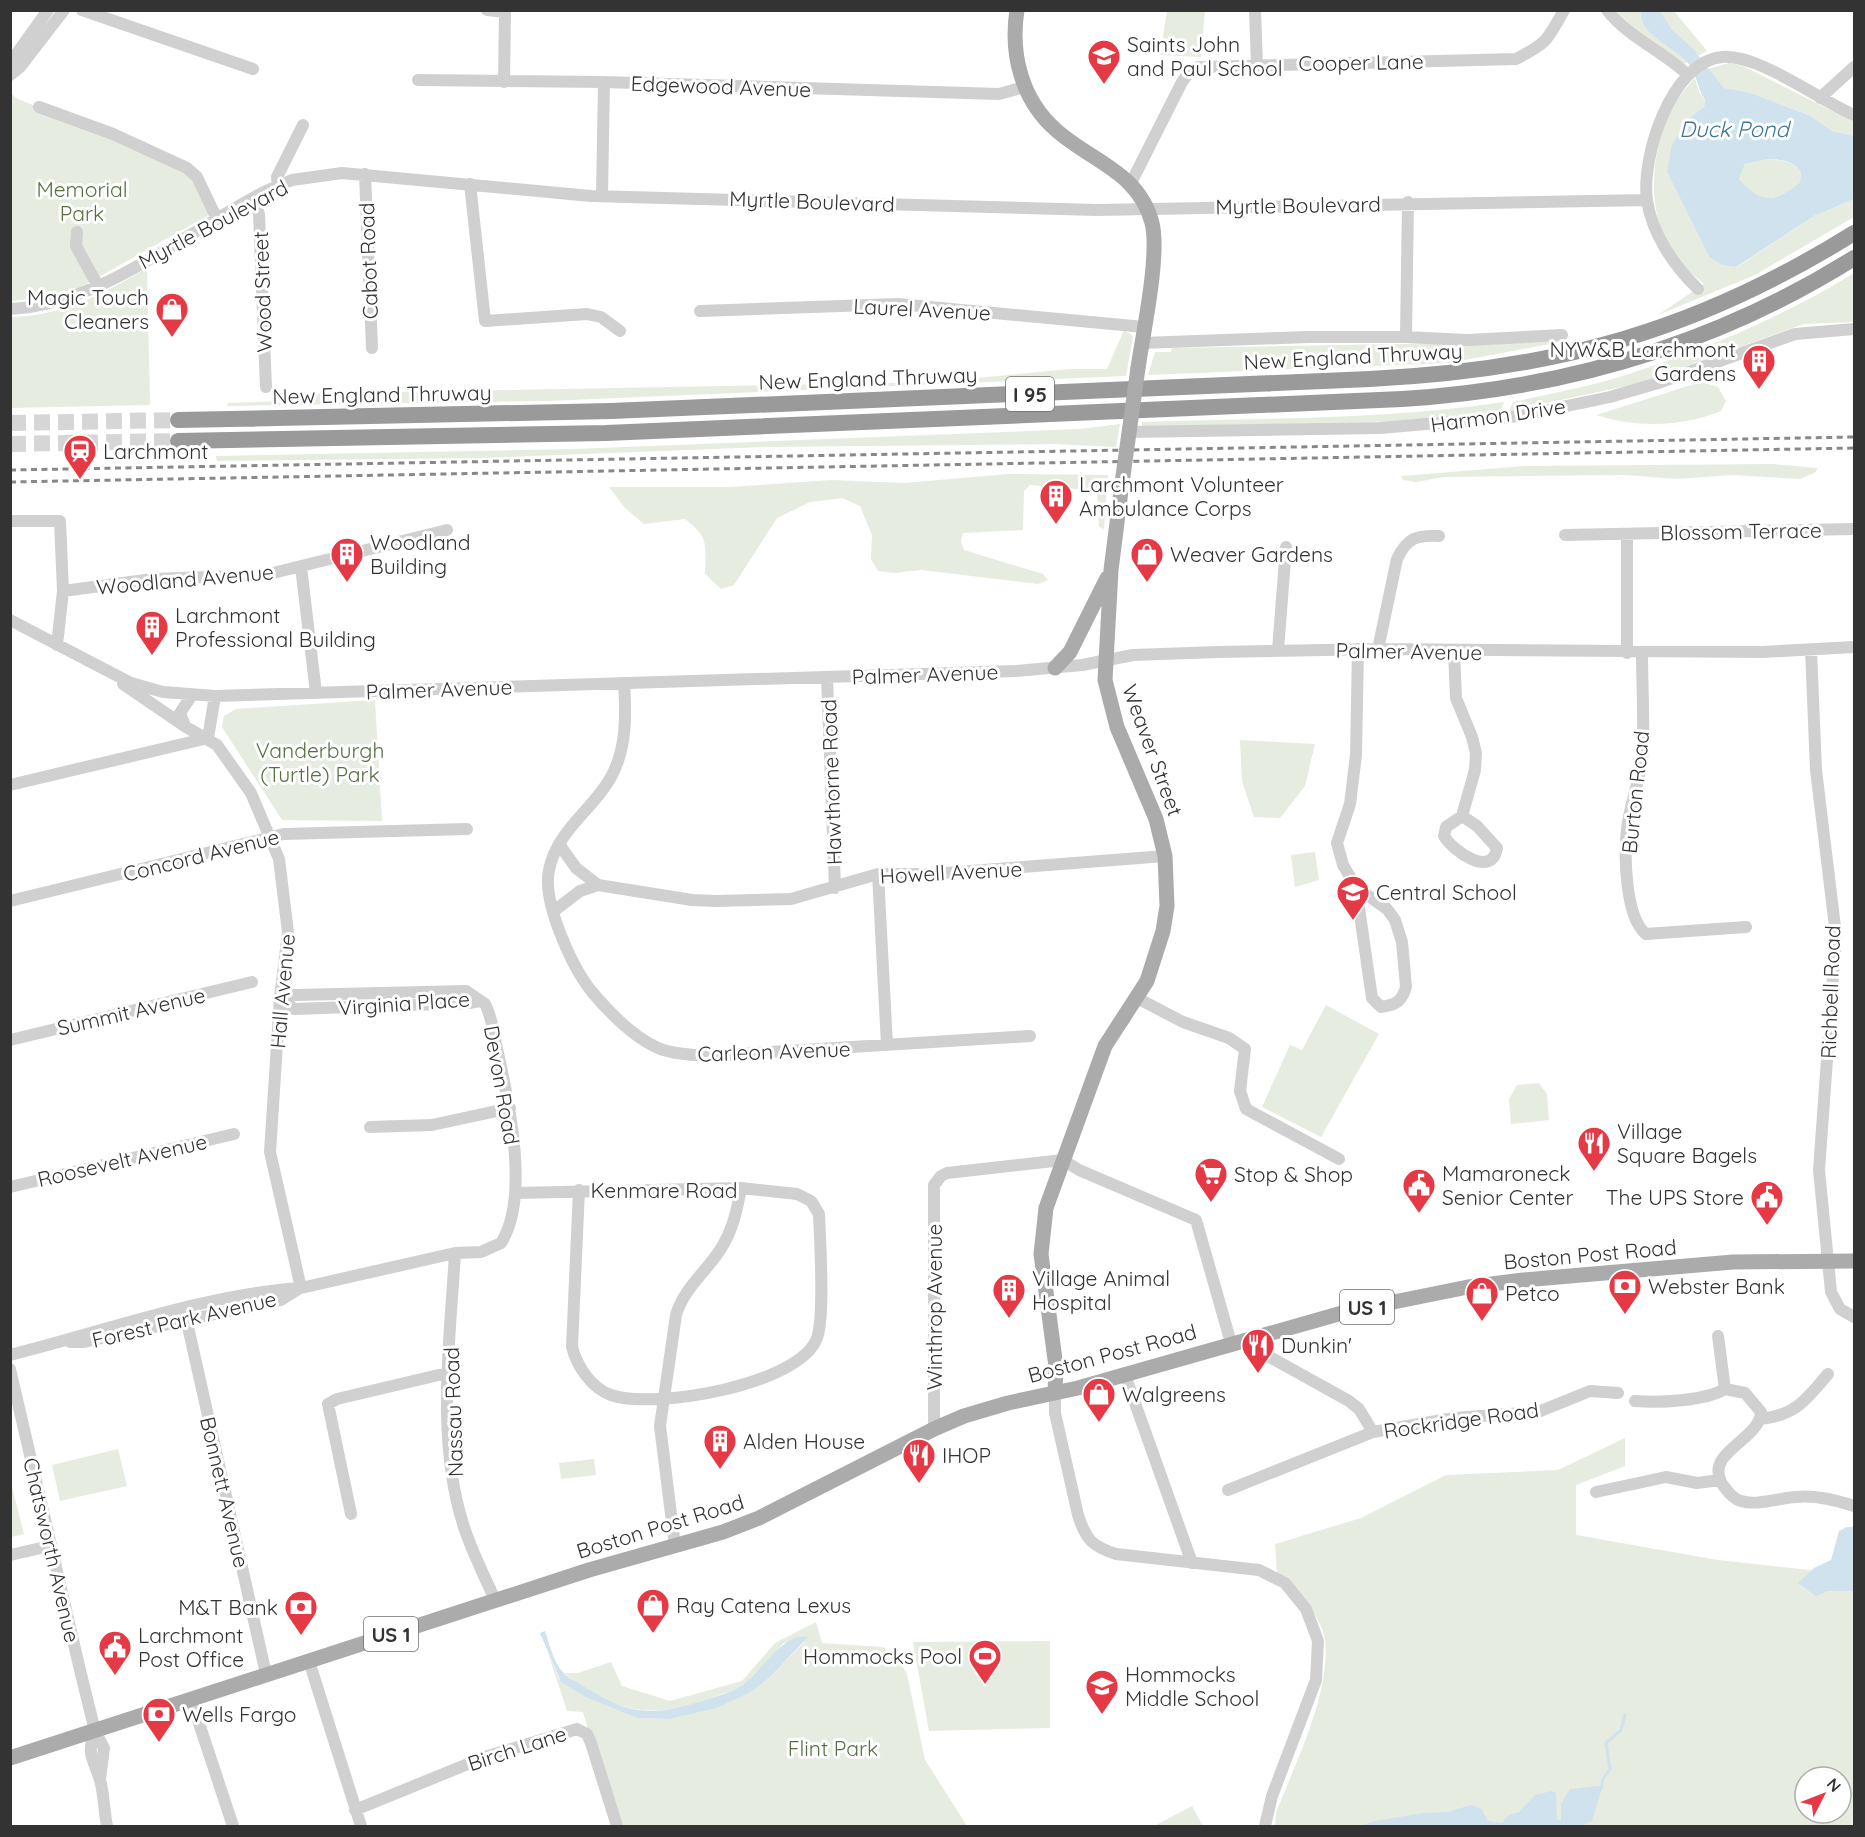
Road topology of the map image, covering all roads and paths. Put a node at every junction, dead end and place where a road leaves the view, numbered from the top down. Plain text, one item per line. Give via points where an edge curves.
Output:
1 (48, 10) edge
2 (64, 10) edge
3 (82, 10) edge
4 (487, 10) edge
5 (1017, 10) edge
6 (1255, 10) edge
7 (1564, 10) edge
8 (1607, 10) edge
9 (505, 11) edge
10 (10, 63) edge
11 (1257, 65) junction
12 (1854, 67) edge
13 (253, 69) dead end
14 (1690, 74) junction
15 (10, 75) edge
16 (418, 80) dead end
17 (504, 82) junction
18 (604, 82) junction
19 (1024, 87) junction
20 (1820, 98) junction
21 (39, 107) dead end
22 (1854, 115) edge
23 (303, 125) dead end
24 (364, 174) junction
25 (1131, 183) junction
26 (470, 184) junction
27 (278, 186) junction
28 (602, 196) junction
29 (253, 198) junction
30 (1647, 200) junction
31 (1408, 202) junction
32 (1147, 209) junction
33 (217, 219) junction
34 (77, 232) dead end
35 (1854, 232) edge
36 (1854, 258) edge
37 (98, 286) junction
38 (1698, 289) dead end
39 (10, 309) edge
40 (699, 311) dead end
41 (1144, 327) junction
42 (1854, 329) edge
43 (620, 331) dead end
44 (1562, 335) dead end
45 (1406, 337) junction
46 (1142, 344) junction
47 (372, 348) dead end
48 (266, 387) dead end
49 (178, 420) tunnel mouth
50 (1134, 432) junction
51 (178, 441) tunnel mouth
52 (10, 521) edge
53 (1854, 529) edge
54 (447, 530) dead end
55 (1627, 534) junction
56 (1565, 535) dead end
57 (1439, 536) dead end
58 (1286, 547) dead end
59 (301, 567) junction
60 (1111, 570) junction
61 (63, 591) junction
62 (10, 620) edge
63 (57, 645) junction
64 (1854, 647) edge
65 (1358, 649) junction
66 (1378, 649) junction
67 (1278, 650) junction
68 (1811, 650) junction
69 (1454, 651) junction
70 (1627, 652) junction
71 (1642, 652) junction
72 (1106, 660) junction
73 (1055, 668) junction
74 (111, 674) junction
75 (827, 677) junction
76 (624, 683) junction
77 (316, 693) junction
78 (192, 695) junction
79 (215, 696) junction
80 (186, 727) junction
81 (208, 738) junction
82 (10, 785) edge
83 (1462, 816) dead end
84 (467, 829) dead end
85 (272, 838) junction
86 (559, 844) junction
87 (1165, 856) junction
88 (878, 874) junction
89 (598, 885) junction
90 (1356, 887) junction
91 (835, 888) junction
92 (10, 901) edge
93 (554, 911) junction
94 (1746, 927) dead end
95 (252, 982) dead end
96 (280, 998) junction
97 (1137, 998) junction
98 (480, 1001) joint
99 (1030, 1036) dead end
100 (10, 1040) edge
101 (887, 1045) junction
102 (510, 1108) junction
103 (370, 1127) dead end
104 (234, 1134) dead end
105 (1339, 1159) dead end
106 (1063, 1160) junction
107 (10, 1187) edge
108 (741, 1188) junction
109 (579, 1190) junction
110 (515, 1193) junction
111 (501, 1243) joint
112 (455, 1253) junction
113 (1827, 1261) junction
114 (1854, 1261) edge
115 (301, 1288) junction
116 (185, 1315) junction
117 (1854, 1317) edge
118 (1718, 1336) dead end
119 (1248, 1339) junction
120 (1231, 1343) junction
121 (10, 1355) edge
122 (10, 1369) edge
123 (447, 1373) junction
124 (1828, 1374) dead end
125 (1125, 1375) junction
126 (1725, 1389) junction
127 (1055, 1392) junction
128 (1618, 1392) dead end
129 (662, 1399) junction
130 (1635, 1401) dead end
131 (1761, 1419) junction
132 (934, 1429) junction
133 (1372, 1432) junction
134 (1720, 1480) junction
135 (1228, 1490) dead end
136 (1596, 1492) dead end
137 (1854, 1506) edge
138 (351, 1514) dead end
139 (51, 1546) junction
140 (675, 1546) junction
141 (10, 1555) edge
142 (1192, 1563) junction
143 (495, 1600) junction
144 (309, 1661) junction
145 (266, 1674) junction
146 (191, 1699) junction
147 (96, 1731) junction
148 (10, 1758) edge
149 (355, 1810) junction
150 (107, 1827) edge
151 (233, 1827) edge
152 (361, 1827) edge
153 (617, 1827) edge
154 (1265, 1827) edge

1 - 10 street
2 - 15 street
3 - 13 street
4 - 9 street
5 - 19 main road, Weaver Street via 1015,40
6 - 11 street
7 - 11 street, Cooper Lane via 1548,39 1516,59
8 - 14 street via 1622,28
9 - 17 street
11 - 25 street, Cooper Lane via 1198,67 1189,72
12 - 20 street
14 - 20 street via 1705,62 1721,57 1738,58
14 - 30 street via 1676,89 1654,136
16 - 17 street, Edgewood Avenue
17 - 18 street, Edgewood Avenue
18 - 19 street, Edgewood Avenue via 999,94
18 - 28 street
19 - 25 main road, Weaver Street via 1057,131
20 - 22 street
21 - 33 street via 113,134 187,168 197,177
23 - 27 street via 277,177
24 - 26 street, Myrtle Boulevard
24 - 27 street, Myrtle Boulevard via 322,174
24 - 47 street, Cabot Road
25 - 32 main road, Weaver Street
26 - 28 street, Myrtle Boulevard
26 - 43 street via 485,321 587,314 601,317
27 - 29 street, Myrtle Boulevard
28 - 32 street, Myrtle Boulevard
29 - 33 street, Myrtle Boulevard
29 - 48 street, Wood Street via 259,214
30 - 31 street, Myrtle Boulevard
30 - 38 street via 1677,269
31 - 32 street, Myrtle Boulevard
31 - 45 street
32 - 41 main road, Weaver Street via 1153,255
33 - 37 street, Myrtle Boulevard
34 - 37 street via 76,246
35 - 49 highway, New England Thruway / I 95 via 1763,285 1664,327 1572,354 1476,372 647,410
36 - 51 highway, New England Thruway / I 95 via 1760,310 1677,345 1581,374 1474,393 624,432
37 - 39 street, Myrtle Boulevard via 59,303
40 - 41 street, Laurel Avenue via 898,304
41 - 46 main road, Weaver Street
42 - 50 street, Harmon Drive via 1795,334 1658,383 1519,416 1380,428
44 - 45 street via 1467,340
45 - 46 street
46 - 50 main road, Weaver Street, bridge
50 - 60 main road, Weaver Street, bridge via 1122,483
52 - 61 street via 60,520
53 - 55 street, Blossom Terrace
54 - 59 street, Woodland Avenue
55 - 56 street, Blossom Terrace
55 - 70 street
57 - 66 street via 1419,535 1404,545 1397,559
58 - 67 street
59 - 61 street, Woodland Avenue via 265,575 153,579
59 - 77 street
60 - 72 main road, Weaver Street
60 - 73 main road via 1070,652
61 - 63 street
62 - 63 street, Palmer Avenue
63 - 74 street, Palmer Avenue
64 - 68 street, Palmer Avenue
65 - 66 street, Palmer Avenue
65 - 67 street, Palmer Avenue
65 - 90 street via 1356,755 1350,804 1337,843 1343,866
66 - 69 street, Palmer Avenue
67 - 72 street, Palmer Avenue via 1133,655
68 - 71 street, Palmer Avenue
68 - 113 street, Richbell Road via 1816,780 1836,935 1819,1170
69 - 70 street, Palmer Avenue
69 - 83 street via 1456,698 1476,753
70 - 71 street, Palmer Avenue
71 - 94 street, Burton Road via 1643,750 1627,829 1626,858 1627,885 1639,929 1646,934
72 - 73 street, Palmer Avenue
72 - 87 main road, Weaver Street via 1106,680 1117,727 1147,794
73 - 75 street, Palmer Avenue
74 - 78 street, Palmer Avenue via 164,692
74 - 80 street, Hall Avenue
75 - 76 street, Palmer Avenue
75 - 91 street, Hawthorne Road
76 - 77 street, Palmer Avenue
76 - 86 street, Carleon Avenue via 624,736 618,763 611,778
77 - 79 street, Palmer Avenue
78 - 79 street, Palmer Avenue
78 - 80 street via 180,712
79 - 81 street
80 - 81 street, Hall Avenue
81 - 82 street
81 - 85 street, Hall Avenue via 240,774
84 - 85 street, Concord Avenue via 284,834
85 - 92 street, Concord Avenue
85 - 96 street, Hall Avenue via 279,859 288,932
86 - 89 street, Howell Avenue via 576,868
86 - 93 street, Carleon Avenue via 548,872 549,899
87 - 88 street, Howell Avenue via 944,873
87 - 97 main road, Weaver Street via 1167,906 1163,931 1147,981
88 - 91 street, Howell Avenue
88 - 101 street
89 - 91 street, Howell Avenue via 716,901 791,899
89 - 93 street via 580,891
90 - 90 street via 1372,998 1381,1007 1390,1006 1398,1003 1406,987 1399,930 1387,909
93 - 101 street, Carleon Avenue via 591,991 636,1035 659,1049 707,1056
95 - 100 street, Summit Avenue
96 - 98 street, Virginia Place via 466,991
96 - 115 street, Hall Avenue via 270,1152
97 - 105 street via 1183,1022 1229,1038 1245,1049 1240,1092 1246,1109
97 - 106 main road, Weaver Street via 1105,1046
98 - 102 street, Devon Road via 489,1011
99 - 101 street, Carleon Avenue
102 - 103 street via 432,1125
102 - 110 street, Devon Road
104 - 107 street, Roosevelt Avenue
106 - 120 street via 1196,1220
106 - 127 main road, Weaver Street via 1046,1208 1041,1254 1054,1351
106 - 132 street, Winthrop Avenue via 947,1173 934,1185
108 - 109 street, Kenmare Road
108 - 129 street via 728,1237 679,1304
108 - 129 street, Kenmare Road via 797,1194 811,1201 819,1214 817,1339 799,1359 759,1380 716,1392
109 - 110 street, Kenmare Road
109 - 129 street via 572,1347 576,1362 609,1394
110 - 111 street, Devon Road
111 - 112 street, Forest Park Avenue via 481,1252
112 - 115 street, Forest Park Avenue
112 - 123 street, Nassau Road
113 - 114 main road, US 1
113 - 117 street, Richbell Road via 1834,1302
113 - 119 main road, Boston Post Road / US 1 via 1733,1262 1490,1283 1381,1303
115 - 116 street, Forest Park Avenue via 281,1300
116 - 121 street, Forest Park Avenue via 84,1342 65,1341
116 - 145 street, Bonnett Avenue
118 - 126 street
119 - 120 main road, Boston Post Road / US 1
119 - 133 street, Rockridge Road via 1266,1355 1349,1401 1359,1409
120 - 125 main road, Boston Post Road / US 1
122 - 139 street, Chatsworth Avenue
123 - 138 street via 328,1404
123 - 143 street, Nassau Road via 449,1443 457,1499
124 - 131 street via 1805,1402 1783,1415
125 - 127 main road, Boston Post Road / US 1
125 - 142 street
126 - 130 street via 1717,1394 1670,1401
126 - 131 street via 1753,1399
127 - 132 main road, Boston Post Road / US 1 via 964,1416
127 - 142 street via 1055,1413 1078,1515 1089,1540 1097,1548 1116,1554
128 - 133 street, Rockridge Road via 1590,1391 1538,1412 1454,1418
129 - 140 street via 660,1426
131 - 134 street via 1757,1428 1726,1454 1720,1463
132 - 140 main road, Boston Post Road / US 1 via 759,1518
133 - 135 street, Rockridge Road
134 - 136 street via 1697,1483 1666,1477
134 - 137 street via 1740,1501 1806,1497
139 - 141 street
139 - 147 street, Chatsworth Avenue
140 - 143 main road, Boston Post Road / US 1
142 - 154 street via 1259,1570 1273,1576 1297,1596 1314,1625 1318,1641 1316,1680 1272,1796
143 - 144 main road, Boston Post Road / US 1
144 - 145 main road, Boston Post Road / US 1
144 - 149 street
145 - 146 main road, Boston Post Road / US 1
146 - 147 main road, Boston Post Road / US 1
146 - 151 street
147 - 148 main road, Boston Post Road / US 1
147 - 150 street, Chatsworth Avenue via 104,1748 100,1779
149 - 152 street
149 - 153 street, Birch Lane via 485,1757 577,1728 587,1734 591,1743

